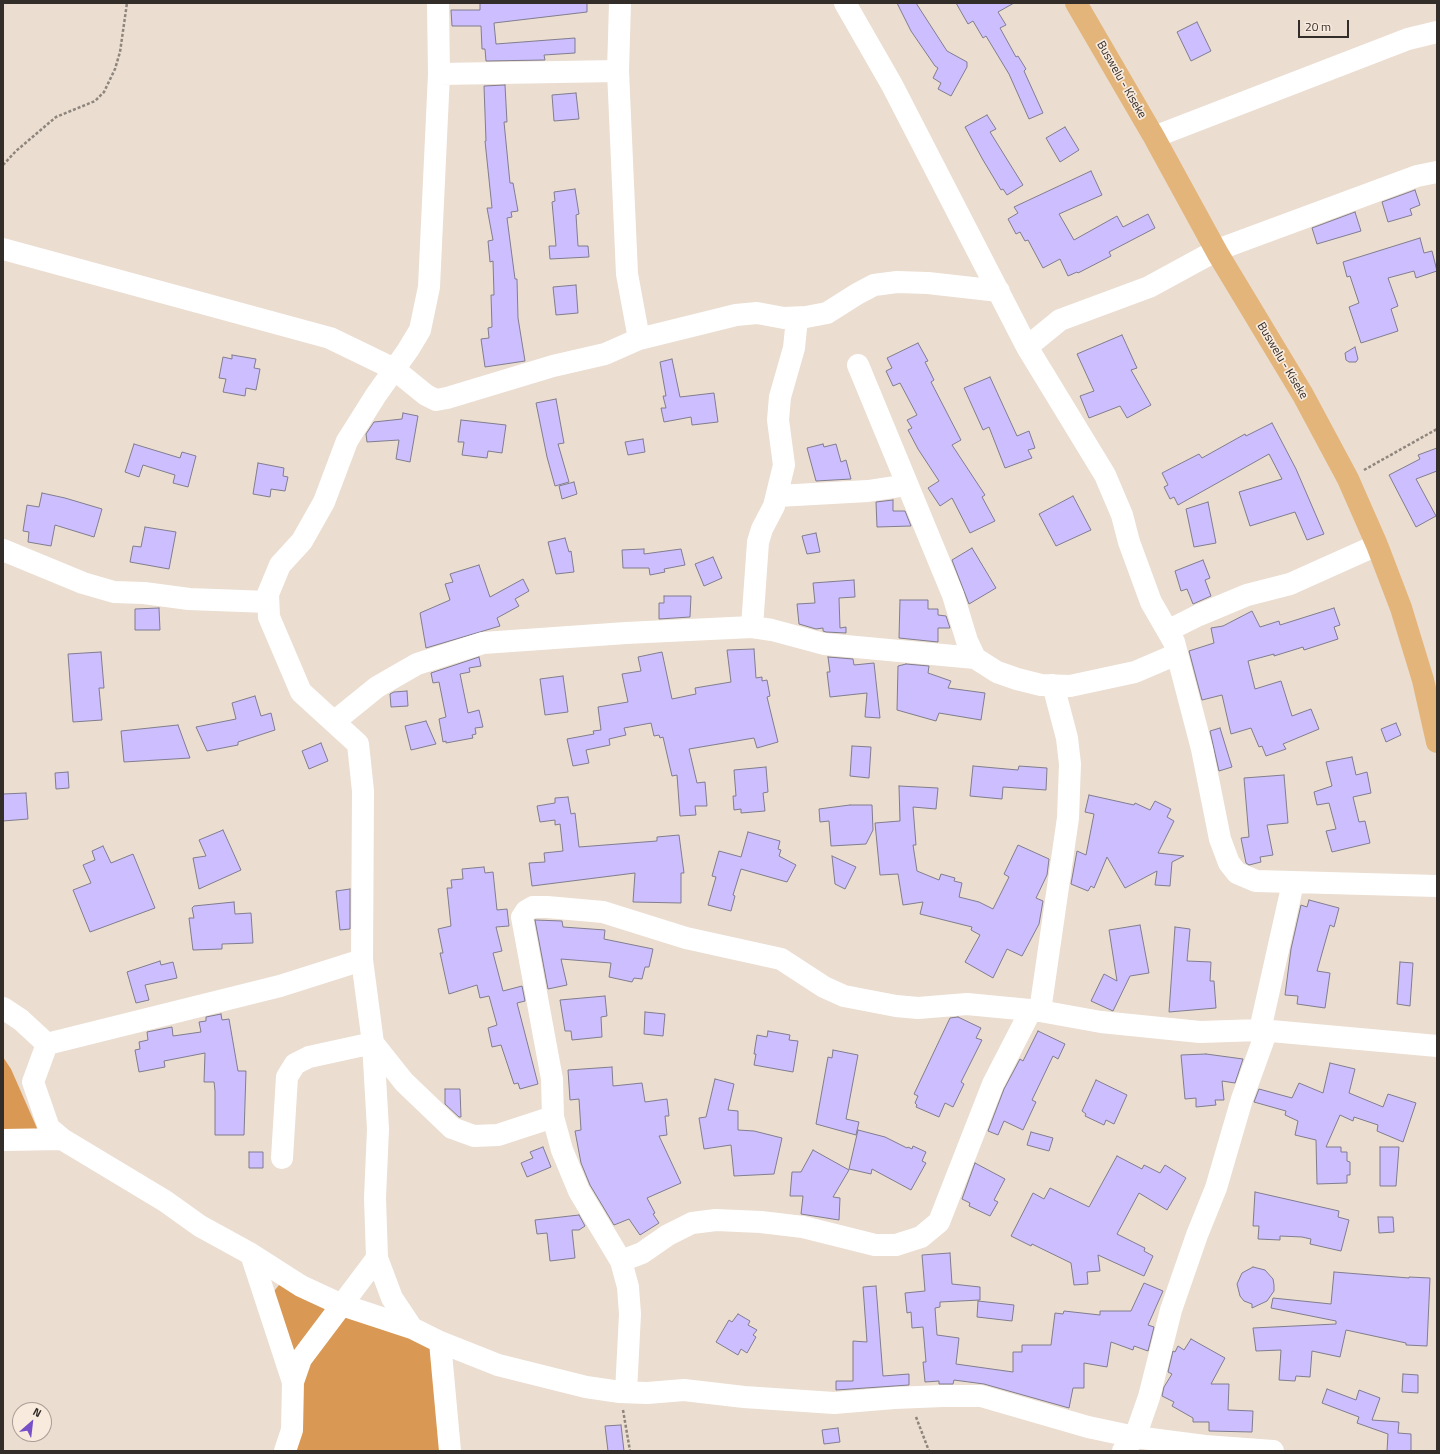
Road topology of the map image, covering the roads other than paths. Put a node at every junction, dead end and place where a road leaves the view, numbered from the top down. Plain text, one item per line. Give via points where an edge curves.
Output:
1 (438, 3) edge
2 (620, 3) edge
3 (844, 3) edge
4 (1076, 3) edge
5 (1437, 32) edge
6 (618, 71) junction
7 (439, 74) junction
8 (1154, 137) junction
9 (1437, 172) edge
10 (3, 249) edge
11 (1216, 250) junction
12 (999, 291) junction
13 (797, 318) junction
14 (639, 339) junction
15 (1027, 346) junction
16 (858, 365) dead end
17 (394, 369) junction
18 (907, 485) junction
19 (778, 496) junction
20 (1377, 545) junction
21 (3, 550) edge
22 (268, 602) junction
23 (752, 627) junction
24 (1169, 630) junction
25 (1177, 654) junction
26 (975, 658) junction
27 (1430, 679) edge
28 (1053, 686) junction
29 (335, 721) junction
30 (1437, 742) edge
31 (1293, 883) junction
32 (1437, 886) edge
33 (362, 960) junction
34 (3, 1008) edge
35 (1036, 1011) junction
36 (1264, 1030) junction
37 (373, 1043) junction
38 (47, 1044) junction
39 (1437, 1046) edge
40 (553, 1117) junction
41 (62, 1139) junction
42 (3, 1140) edge
43 (282, 1158) dead end
44 (251, 1254) junction
45 (377, 1258) junction
46 (622, 1261) junction
47 (342, 1305) junction
48 (412, 1328) junction
49 (440, 1342) junction
50 (293, 1382) junction
51 (623, 1392) junction
52 (1129, 1444) edge
53 (286, 1451) edge
54 (450, 1451) edge
55 (1273, 1451) edge

1 - 7 street
2 - 6 street
3 - 12 street via 892,85
4 - 8 main road, Buswelu - Kiseke
5 - 8 street via 1408,39
6 - 7 street
6 - 14 street via 627,274
7 - 17 street via 429,287 420,330
8 - 11 main road, Buswelu - Kiseke
9 - 11 street via 1409,179
10 - 17 street via 330,338
11 - 15 street via 1149,287 1060,320
11 - 20 main road, Buswelu - Kiseke via 1303,395 1348,479
12 - 13 street via 928,283 897,282 874,285 827,313
12 - 15 street
13 - 14 street via 757,313 736,315
13 - 19 street via 794,348 780,397 778,420 784,465
14 - 17 street via 605,354 553,366 436,400
15 - 24 street via 1106,475 1152,602
16 - 18 street
17 - 22 street via 347,441 324,502 302,541 280,565 268,594
18 - 19 street via 868,492
18 - 26 street via 953,595
19 - 23 street via 758,542
20 - 24 street via 1290,584 1247,596
20 - 27 main road, Buswelu - Kiseke
21 - 22 street via 83,583 114,592 188,599
22 - 29 street via 269,618 301,692 316,708
23 - 26 street via 824,644
23 - 29 street via 484,643 417,664 377,687
24 - 25 street
25 - 28 street via 1135,672 1070,686
25 - 31 street via 1202,749 1220,839 1229,863 1237,873 1256,881
26 - 28 street via 997,672 1016,679
27 - 30 main road, Buswelu - Kiseke
28 - 35 street via 1067,738 1070,764 1068,818
29 - 33 street via 358,744 363,791
31 - 32 street
31 - 36 street
33 - 37 street
33 - 38 street via 280,986
34 - 38 street via 21,1020
35 - 36 street via 1101,1022 1200,1032
35 - 40 street via 967,1004 918,1008 844,996 824,988 781,959 686,938 603,912 534,907 526,911 522,917 552,1079
35 - 46 street via 993,1084 939,1222 921,1237 896,1245 875,1244 803,1227 716,1220 692,1223 668,1235 642,1253
36 - 39 street
36 - 52 street via 1216,1188 1171,1310 1149,1397
37 - 40 street via 404,1082 452,1128 474,1136 498,1135
37 - 43 street via 309,1057 296,1064 287,1077
37 - 45 street via 378,1129 375,1198
38 - 41 street via 33,1082 49,1128
40 - 46 street via 562,1150 579,1191
41 - 42 street
41 - 44 street via 165,1201 200,1226
44 - 47 street via 301,1286
44 - 50 street
45 - 47 street
45 - 48 street via 392,1298
46 - 51 street via 628,1287 630,1314
47 - 48 street
47 - 50 street via 301,1359
48 - 49 street
49 - 51 street via 498,1365 586,1387
49 - 54 street
50 - 53 street via 292,1430
51 - 52 street via 684,1390 834,1403 894,1398 981,1396 1088,1427
52 - 55 street

